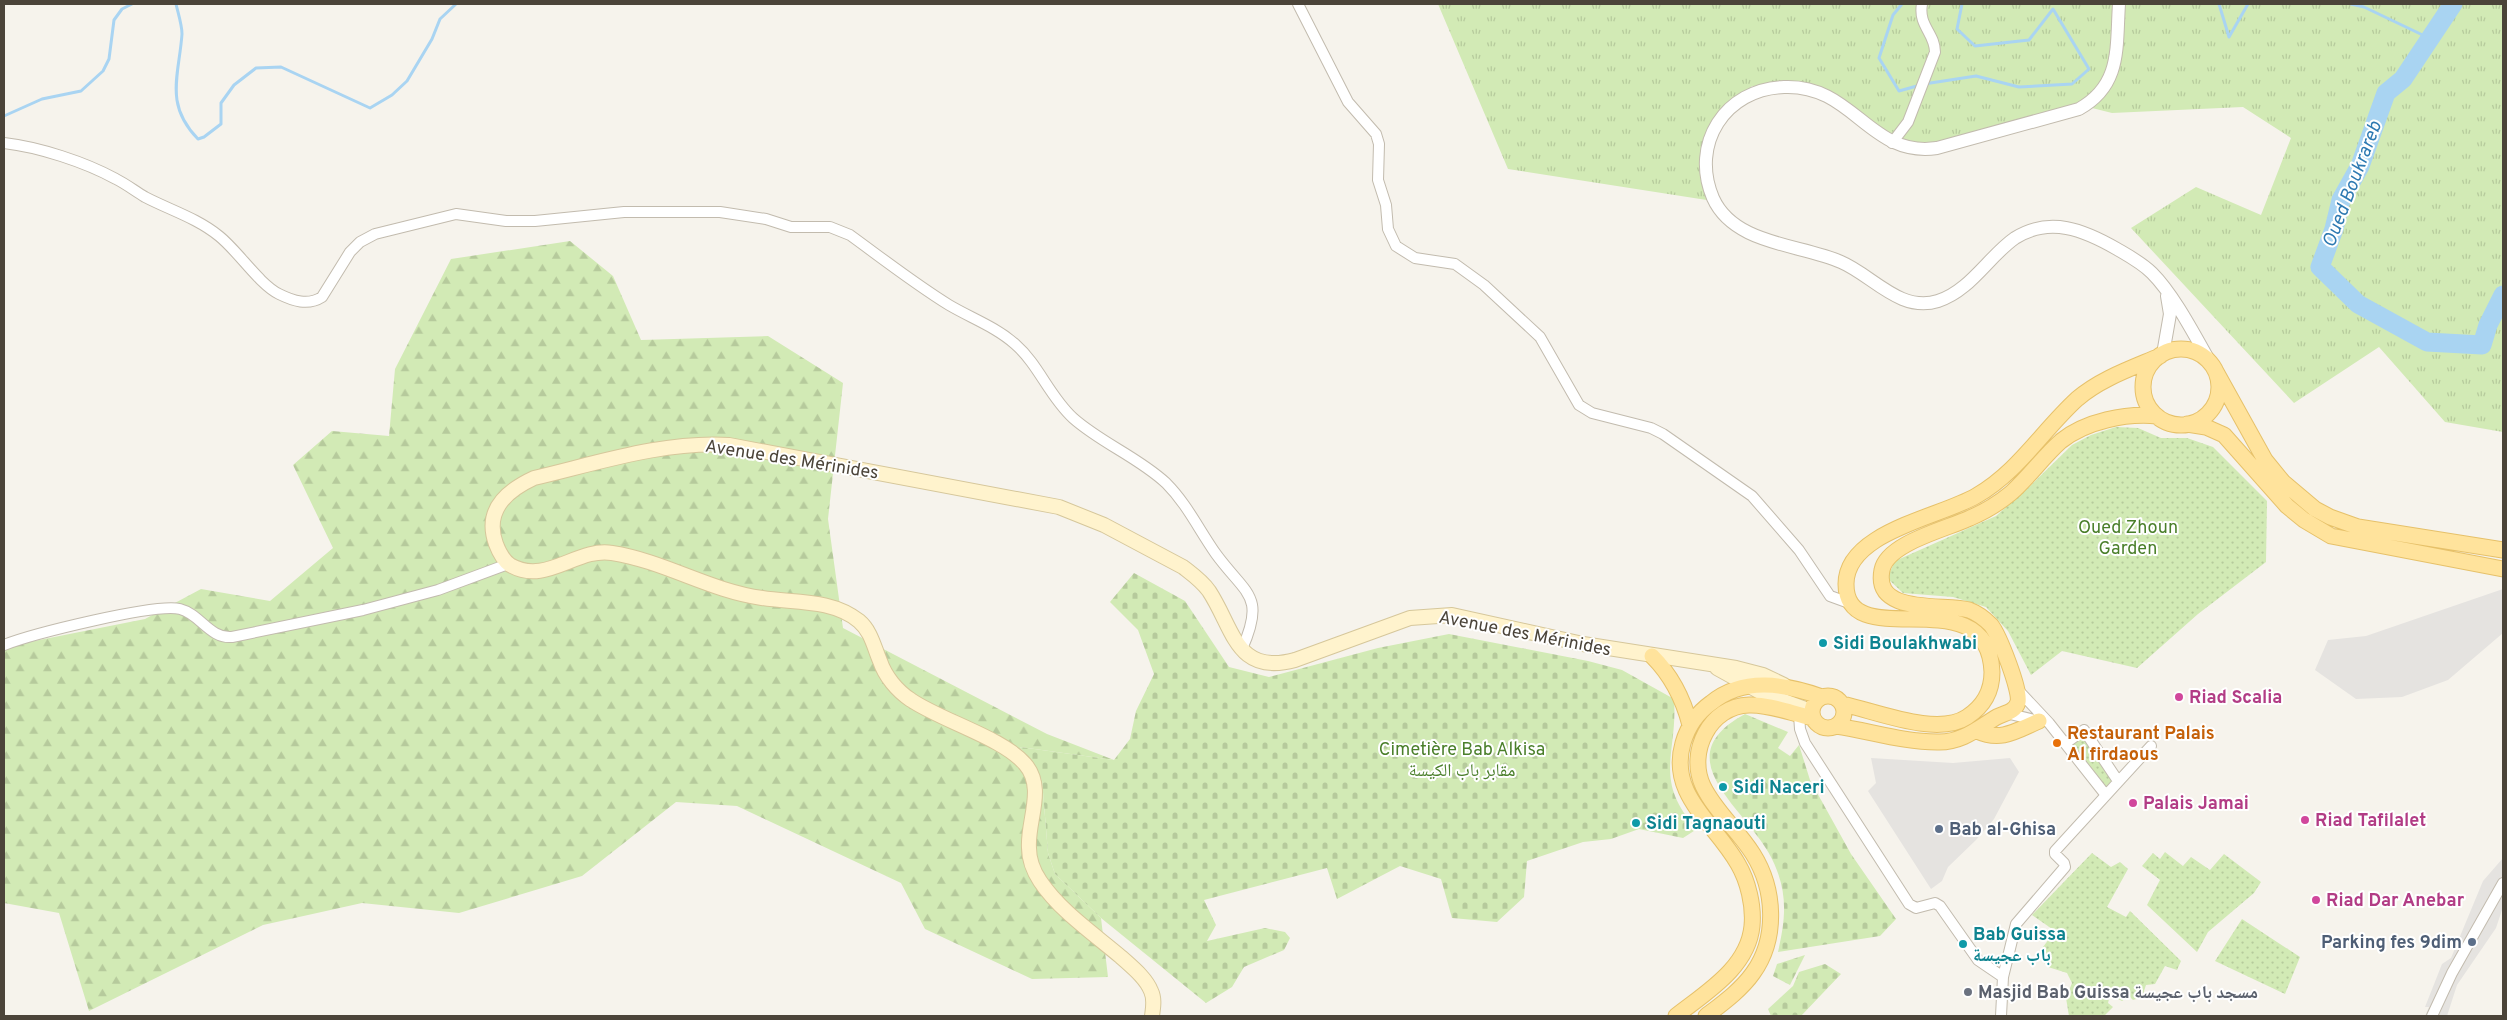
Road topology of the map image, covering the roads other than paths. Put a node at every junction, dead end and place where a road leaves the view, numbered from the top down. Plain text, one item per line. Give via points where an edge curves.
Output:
1 (1298, 4) edge
2 (1922, 4) edge
3 (2119, 4) edge
4 (4, 143) edge
5 (1892, 143) junction
6 (2166, 291) junction
7 (2161, 355) junction
8 (2213, 367) junction
9 (2157, 416) junction
10 (2187, 424) junction
11 (2503, 550) edge
12 (508, 564) junction
13 (2503, 568) edge
14 (1852, 604) junction
15 (4, 645) edge
16 (1242, 649) junction
17 (1652, 656) junction
18 (1714, 666) junction
19 (1785, 685) junction
20 (1749, 686) junction
21 (2016, 688) junction
22 (1822, 697) junction
23 (1842, 704) junction
24 (2004, 714) junction
25 (1808, 715) junction
26 (2044, 722) junction
27 (1690, 725) junction
28 (1836, 726) junction
29 (1976, 731) junction
30 (2066, 744) junction
31 (2151, 746) dead end
32 (2118, 781) junction
33 (2105, 794) junction
34 (2503, 883) edge
35 (2003, 977) junction
36 (1152, 1016) edge
37 (1676, 1016) edge
38 (1706, 1016) edge
39 (2002, 1016) edge
40 (2432, 1016) edge

1 - 14 street via 1348,102 1376,134 1379,144 1378,180 1387,211 1388,229 1396,246 1415,258 1455,264 1473,276 1540,337 1579,405 1592,413 1657,431 1739,485 1799,550 1830,596
2 - 5 street via 1921,19 1935,45 1929,70 1908,122
3 - 5 street via 2115,63 2111,77 2093,101 2079,109 1937,148 1904,148
4 - 16 street via 90,166 145,197 194,219 218,235 271,290 294,301 315,301 322,297 350,252 360,242 375,234 446,215 535,221 624,212 720,212 766,219 791,227 838,229 949,305 1013,342 1034,364 1056,399 1072,417 1165,482 1181,500 1225,566 1248,592 1254,606 1253,619
5 - 6 street via 1839,101 1813,91 1784,86 1746,98 1719,120 1709,140 1706,177 1715,202 1740,227 1768,240 1838,261 1907,301 1939,301 1956,292 2015,238 2042,226 2058,225 2097,237 2135,260 2151,272
6 - 7 street via 2170,314
6 - 8 street
7 - 8 main road via 2176,350 2190,351
7 - 9 main road via 2148,370 2143,388 2148,406
7 - 14 main road via 2086,393 2015,467 1982,492 1891,532 1864,548 1848,571 1847,591
8 - 10 main road via 2219,387 2214,404 2203,417
8 - 11 main road via 2265,460 2283,482 2315,509 2358,527
9 - 10 main road via 2171,424
9 - 21 main road via 2119,418 2073,433 2003,499 1970,518 1902,547 1885,561 1881,578 1895,599 1911,605 1970,610 1987,621 2003,648
10 - 13 main road via 2206,427 2224,435 2287,506 2331,536
12 - 15 street via 438,590 363,610 232,636 217,635 188,613 170,608 134,613
12 - 16 main road, Avenue des Mérinides via 499,553 492,534 494,514 516,487 534,478 671,446 729,445 1023,500 1084,516 1183,567 1197,578 1208,589
12 - 36 main road via 522,569 550,570 585,556 608,552 638,558 752,596 818,603 848,612 874,641 894,686 928,710 1007,748 1026,765 1035,797 1028,847 1032,865 1055,899 1145,981 1153,998
14 - 23 main road via 1875,617 1952,621 1967,626 1977,633 1991,665 1989,693 1967,718 1944,726
16 - 17 main road, Avenue des Mérinides via 1264,663 1277,665 1410,618 1452,615
17 - 18 main road, Avenue des Mérinides
17 - 27 main road via 1672,681
18 - 19 main road, Avenue des Mérinides via 1751,671
18 - 20 main road
19 - 20 main road
19 - 22 main road
20 - 25 main road
20 - 27 main road via 1713,701
21 - 24 main road via 2018,703
21 - 26 street
22 - 23 main road via 1832,696
22 - 25 main road
23 - 28 main road via 1844,716
24 - 26 street
24 - 29 main road
25 - 28 main road via 1824,728
25 - 35 street via 1800,729 1806,743 1909,904 1916,908 1935,903 1940,906 1978,960
25 - 38 main road via 1752,704 1735,707 1714,720 1700,745 1698,762 1704,788 1754,855 1764,878 1771,910 1769,938 1757,966 1733,995
26 - 29 main road via 1998,737
26 - 30 street
27 - 37 main road via 1680,758 1684,790 1738,864 1747,886 1752,923 1734,967
28 - 29 main road via 1894,738 1936,742 1956,740
30 - 32 street via 2084,730
30 - 33 street
31 - 32 street
32 - 33 street
33 - 35 street via 2055,850 2064,867 2016,924
34 - 40 street via 2459,960
35 - 39 street

